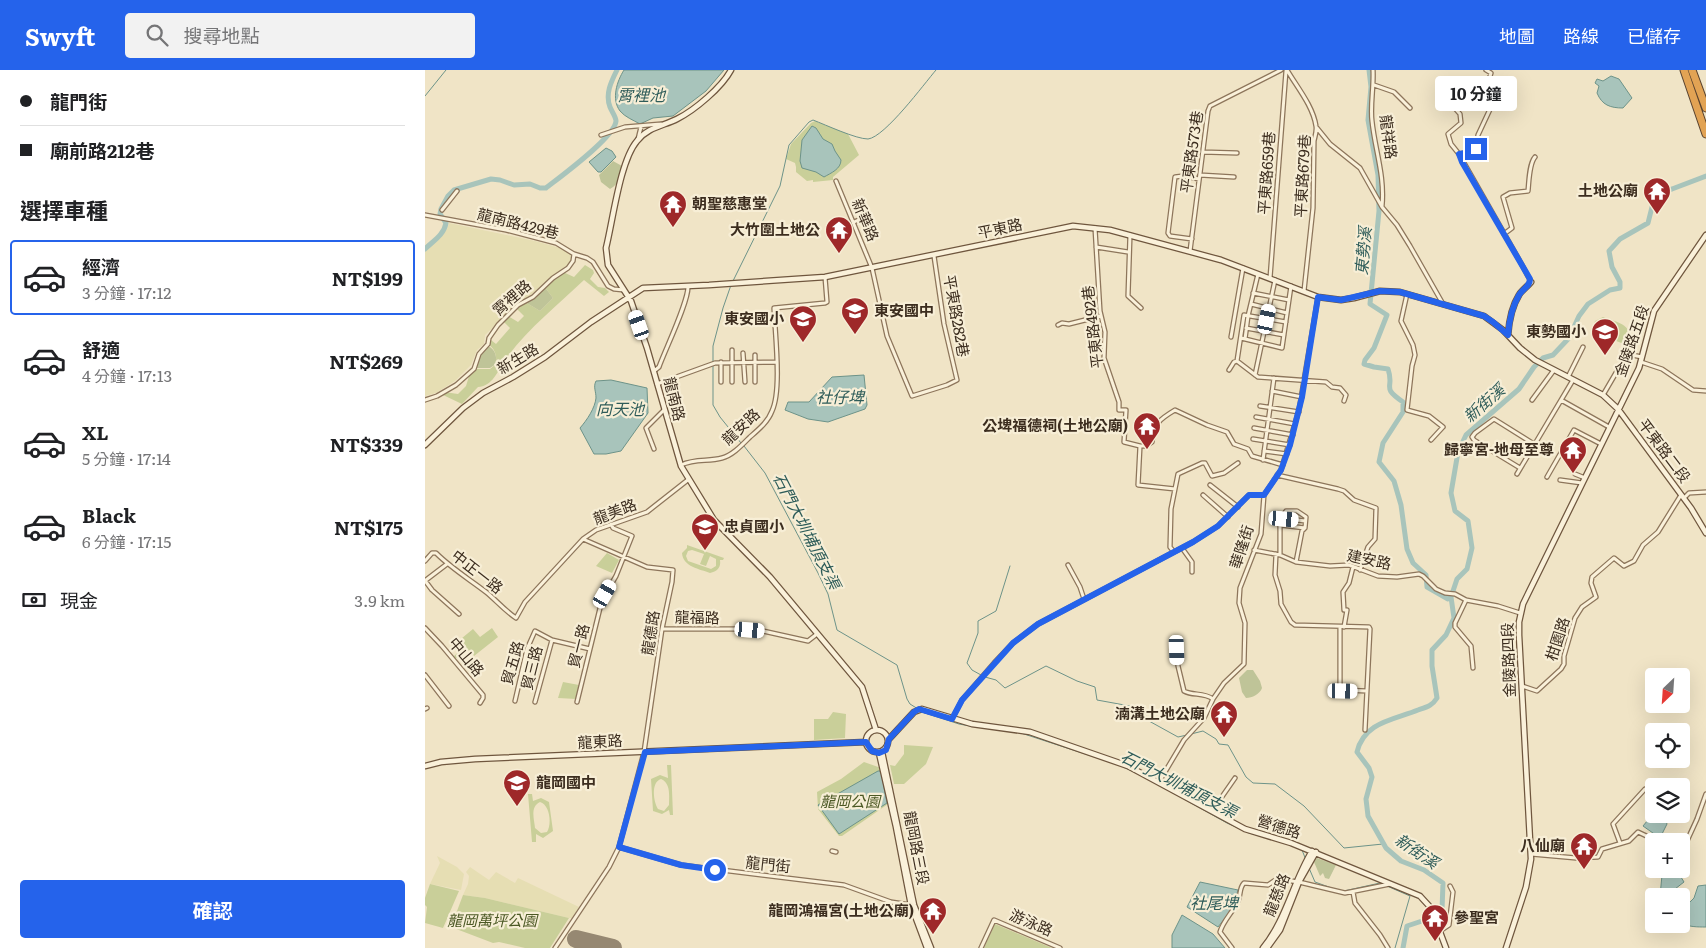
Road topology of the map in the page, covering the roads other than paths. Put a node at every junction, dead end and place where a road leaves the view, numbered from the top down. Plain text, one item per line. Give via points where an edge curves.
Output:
1 (731, 70) edge
2 (1281, 70) edge
3 (1287, 70) edge
4 (1373, 70) edge
5 (1486, 70) edge
6 (1686, 70) edge
7 (1694, 70) edge
8 (1374, 85) junction
9 (1445, 97) dead end
10 (1706, 99) edge
11 (1410, 108) dead end
12 (1706, 108) edge
13 (1706, 120) edge
14 (664, 124) junction
15 (641, 127) junction
16 (1317, 128) junction
17 (1706, 134) edge
18 (601, 135) dead end
19 (637, 141) junction
20 (1203, 152) junction
21 (1237, 153) dead end
22 (1459, 154) junction
23 (1535, 157) dead end
24 (1199, 177) junction
25 (1234, 177) dead end
26 (836, 181) dead end
27 (457, 190) dead end
28 (1382, 207) junction
29 (442, 210) dead end
30 (425, 215) edge
31 (870, 215) dead end
32 (854, 222) junction
33 (1095, 227) junction
34 (1504, 234) junction
35 (1129, 235) junction
36 (1706, 235) edge
37 (1192, 239) junction
38 (1096, 247) junction
39 (1128, 252) junction
40 (1190, 252) junction
41 (574, 254) junction
42 (934, 256) junction
43 (873, 268) junction
44 (1243, 268) junction
45 (1258, 273) junction
46 (825, 277) junction
47 (1272, 279) junction
48 (1531, 282) joint
49 (688, 286) junction
50 (1291, 286) junction
51 (624, 290) junction
52 (1304, 291) junction
53 (1253, 293) junction
54 (1407, 294) junction
55 (1271, 297) junction
56 (1318, 297) junction
57 (628, 298) junction
58 (1289, 300) junction
59 (1251, 304) junction
60 (1443, 304) junction
61 (1141, 308) dead end
62 (1269, 308) junction
63 (1287, 313) junction
64 (1246, 315) junction
65 (1101, 316) junction
66 (1267, 319) junction
67 (1286, 322) junction
68 (1057, 325) dead end
69 (1247, 328) junction
70 (1265, 331) junction
71 (1284, 335) junction
72 (1508, 335) junction
73 (1231, 338) dead end
74 (1243, 339) junction
75 (1262, 343) junction
76 (1583, 347) dead end
77 (732, 350) dead end
78 (743, 353) dead end
79 (755, 355) dead end
80 (1642, 360) junction
81 (1237, 361) junction
82 (721, 362) junction
83 (732, 362) junction
84 (743, 362) junction
85 (755, 362) junction
86 (776, 362) junction
87 (1229, 370) dead end
88 (1554, 370) junction
89 (654, 371) junction
90 (1255, 375) junction
91 (1568, 377) junction
92 (1274, 378) junction
93 (1573, 379) junction
94 (1305, 381) junction
95 (721, 382) dead end
96 (732, 382) dead end
97 (745, 382) dead end
98 (755, 382) dead end
99 (657, 384) junction
100 (1272, 391) junction
101 (1706, 391) edge
102 (1603, 394) junction
103 (912, 396) joint
104 (1302, 397) junction
105 (425, 400) edge
106 (1532, 400) dead end
107 (1561, 400) junction
108 (1344, 401) dead end
109 (1260, 406) dead end
110 (1269, 408) junction
111 (1618, 408) junction
112 (664, 410) junction
113 (1299, 412) junction
114 (1256, 417) dead end
115 (1268, 419) junction
116 (1295, 424) junction
117 (1609, 427) junction
118 (1255, 428) dead end
119 (1267, 430) junction
120 (1293, 435) junction
121 (1253, 439) dead end
122 (1431, 440) dead end
123 (1266, 441) junction
124 (1534, 444) junction
125 (1601, 444) junction
126 (425, 445) edge
127 (1290, 445) junction
128 (1139, 446) junction
129 (653, 449) dead end
130 (1264, 451) junction
131 (1287, 454) junction
132 (1263, 460) junction
133 (1238, 463) dead end
134 (1283, 465) junction
135 (681, 466) junction
136 (1520, 468) junction
137 (1517, 474) dead end
138 (1575, 474) dead end
139 (1277, 475) junction
140 (1547, 476) dead end
141 (689, 479) junction
142 (1561, 480) dead end
143 (1584, 480) junction
144 (1210, 485) dead end
145 (1175, 489) junction
146 (1706, 492) edge
147 (1203, 495) dead end
148 (1264, 495) junction
149 (1682, 496) junction
150 (1238, 507) junction
151 (1228, 517) junction
152 (1281, 518) junction
153 (1306, 520) junction
154 (611, 524) junction
155 (1280, 525) junction
156 (1305, 528) junction
157 (1706, 533) edge
158 (583, 539) junction
159 (1182, 548) junction
160 (1254, 550) junction
161 (1175, 552) junction
162 (1278, 555) junction
163 (623, 558) junction
164 (425, 561) edge
165 (1296, 562) junction
166 (447, 564) junction
167 (1068, 565) dead end
168 (1353, 567) junction
169 (1360, 570) junction
170 (1192, 572) dead end
171 (1084, 599) junction
172 (1466, 600) junction
173 (1520, 613) junction
174 (459, 614) dead end
175 (516, 618) joint
176 (1342, 627) junction
177 (425, 628) edge
178 (662, 629) junction
179 (430, 633) junction
180 (817, 634) junction
181 (425, 637) edge
182 (552, 640) junction
183 (590, 649) junction
184 (1177, 650) dead end
185 (1473, 668) dead end
186 (425, 675) edge
187 (1522, 686) junction
188 (1367, 692) junction
189 (1213, 699) junction
190 (515, 701) dead end
191 (535, 702) dead end
192 (577, 702) dead end
193 (480, 703) dead end
194 (449, 706) dead end
195 (952, 719) junction
196 (876, 730) junction
197 (1365, 730) dead end
198 (889, 739) junction
199 (866, 742) junction
200 (645, 752) junction
201 (880, 752) junction
202 (425, 766) edge
203 (1235, 778) dead end
204 (1159, 782) junction
205 (1645, 789) edge
206 (1706, 794) edge
207 (1212, 812) junction
208 (1690, 834) edge
209 (1645, 835) edge
210 (1620, 843) junction
211 (619, 847) junction
212 (1314, 852) junction
213 (1531, 854) junction
214 (1297, 882) junction
215 (1391, 884) junction
216 (1450, 886) dead end
217 (1353, 892) junction
218 (913, 905) junction
219 (1440, 931) junction
220 (555, 948) edge
221 (929, 948) edge
222 (981, 948) edge
223 (1060, 948) edge
224 (1232, 948) edge
225 (1263, 948) edge
226 (1267, 948) edge
227 (1388, 948) edge
228 (1446, 948) edge
229 (1506, 948) edge

1 - 14 street, 龍南路 via 692,109 677,120
2 - 20 street, 平東路573巷 via 1210,106
3 - 16 street, 平東路679巷 via 1307,102
3 - 47 street, 平東路659巷
4 - 8 street, 龍祥路
5 - 22 street via 1491,73 1484,90 1492,105 1478,135 1475,151
6 - 13 highway
6 - 17 highway
7 - 10 highway
7 - 12 highway
8 - 11 street via 1394,92
8 - 28 street, 龍祥路 via 1372,118 1382,178
9 - 22 street via 1460,114 1461,123 1447,134
14 - 15 street
14 - 19 street, 龍南路 via 649,130
15 - 18 street via 625,127
15 - 19 street
16 - 28 street via 1330,144 1360,168
16 - 52 street, 平東路679巷 via 1312,226
19 - 51 street, 龍南路 via 624,167 606,248 607,265
20 - 21 street
20 - 24 street, 平東路573巷
22 - 34 street
23 - 34 street via 1528,191 1503,197 1512,228
24 - 25 street
24 - 37 street, 平東路573巷
24 - 37 street via 1175,177 1169,223 1170,236
26 - 32 street, 新華路
27 - 29 street
28 - 60 street via 1397,225
30 - 41 street, 龍南路429巷 via 506,230 556,244
31 - 32 street
32 - 43 street, 新華路
33 - 35 street, 平東路
33 - 38 street, 平東路492巷
33 - 42 street, 平東路 via 1073,226
34 - 48 street
35 - 39 street
35 - 40 street, 平東路
36 - 80 street, 金陵路五段 via 1654,311
37 - 40 street, 平東路573巷
38 - 39 street
38 - 65 street, 平東路492巷
39 - 61 street via 1128,296
40 - 44 street, 平東路
41 - 51 street, 龍南路429巷 via 593,262 608,286
41 - 105 street, 霄裡路 via 568,268 497,325 479,354 474,369 456,385
42 - 43 street, 平東路
42 - 103 street, 平東路282巷 via 945,331 957,380
43 - 46 street, 平東路
43 - 103 street, 新華路 via 887,336
44 - 45 street, 平東路
44 - 73 street
45 - 47 street, 平東路
45 - 53 street
46 - 49 street, 平東路
46 - 86 street, 龍安路 via 827,302 774,308
47 - 50 street, 平東路
47 - 55 street, 平東路659巷
48 - 72 street via 1519,294
49 - 57 street, 平東路 via 643,288
49 - 89 street via 659,367
50 - 52 street, 平東路
50 - 58 street
51 - 57 street, 龍南路
52 - 56 street, 平東路
53 - 55 street
53 - 59 street
54 - 56 street, 平東路 via 1380,291 1341,300
54 - 60 street, 平東路
54 - 122 street via 1401,321 1415,355 1407,410 1429,416 1443,427
55 - 58 street
55 - 62 street, 平東路659巷
56 - 94 street, 華隆街
57 - 89 street, 龍南路
57 - 126 street, 新生路 via 545,357 483,393
58 - 63 street
59 - 62 street
59 - 64 street
60 - 72 street, 平東路 via 1484,316
62 - 63 street
62 - 66 street, 平東路659巷
63 - 67 street
64 - 66 street
64 - 69 street
64 - 74 street
65 - 68 street
65 - 128 street, 平東路492巷 via 1105,332 1104,358 1119,410 1126,410 1124,442
66 - 67 street
66 - 70 street, 平東路659巷
67 - 71 street
69 - 70 street
69 - 74 street
70 - 71 street
70 - 75 street, 平東路659巷
71 - 75 street via 1282,348
72 - 88 street, 平東路二段 via 1535,360
74 - 75 street
74 - 81 street
75 - 90 street, 平東路659巷
76 - 91 street
77 - 83 street
78 - 84 street
79 - 85 street
80 - 101 street via 1693,390
80 - 102 street via 1627,354
80 - 111 street, 金陵路五段
81 - 87 street
81 - 90 street
82 - 83 street
82 - 95 street
82 - 99 street
83 - 84 street
83 - 96 street
84 - 85 street
84 - 97 street
85 - 86 street
85 - 98 street
86 - 135 street, 龍安路 via 777,395 768,420 742,445 721,458 690,461
88 - 91 street, 平東路二段
88 - 106 street
89 - 99 street, 龍南路
90 - 92 street
91 - 93 street, 平東路二段
92 - 94 street
92 - 100 street
93 - 102 street, 平東路二段
93 - 107 street
94 - 104 street, 華隆街
94 - 108 street via 1326,382 1340,388 1346,395
99 - 112 street, 龍南路
100 - 104 street
100 - 110 street
102 - 111 street, 平東路二段
104 - 113 street, 華隆街
107 - 117 street
107 - 124 street
109 - 110 street
110 - 113 street
110 - 115 street
111 - 117 street, 金陵路四段
111 - 149 street, 平東路二段
112 - 129 street via 646,428
112 - 135 street, 龍南路
113 - 116 street, 華隆街
114 - 115 street
115 - 116 street
115 - 119 street
116 - 120 street, 華隆街
117 - 125 street, 金陵路四段
118 - 119 street
119 - 120 street
119 - 123 street
120 - 127 street, 華隆街
121 - 123 street
123 - 127 street
123 - 130 street
124 - 136 street
124 - 136 street via 1494,419 1472,437
125 - 140 street via 1575,430
125 - 143 street, 金陵路四段
127 - 131 street, 華隆街
128 - 132 street via 1151,442 1160,419 1175,410 1227,432 1234,444
128 - 145 street via 1138,485
130 - 131 street
130 - 132 street
131 - 134 street, 華隆街
132 - 134 street
133 - 145 street via 1224,473 1211,476 1203,463 1178,474
134 - 139 street, 華隆街
135 - 141 street, 龍南路
136 - 137 street
138 - 143 street
139 - 148 street, 華隆街
139 - 169 street via 1338,489 1376,508 1375,539 1368,547
141 - 154 street, 龍美路 via 647,512
141 - 180 street, 龍南路 via 714,520 770,576
142 - 143 street
143 - 173 street, 金陵路四段
144 - 150 street
145 - 161 street via 1169,547
146 - 149 street
147 - 151 street
148 - 150 street via 1249,495
148 - 160 street, 華隆街 via 1262,530
149 - 157 street, 平東路二段
149 - 187 street, 柑園路 via 1634,561 1624,566 1614,558 1592,577 1596,597 1575,618 1561,669 1537,691
150 - 151 street
151 - 159 street
152 - 153 street
152 - 153 street via 1288,510 1301,513
152 - 155 street
153 - 156 street
154 - 158 street, 龍美路
154 - 163 street, 貿一路 via 632,536
155 - 156 street
155 - 162 street
156 - 165 street
158 - 163 street
158 - 175 street, 龍美路 via 525,602
159 - 161 street
159 - 170 street via 1192,562
160 - 162 street, 建安路
160 - 189 street, 華隆街 via 1239,596 1245,623 1245,664 1224,682
161 - 171 street
162 - 165 street, 建安路
162 - 176 street via 1275,576 1281,604 1291,622 1295,625
163 - 178 street, 龍德路 via 647,567 673,570
163 - 183 street, 貿一路 via 602,600
164 - 166 street, 中正一路 via 433,552
165 - 168 street, 建安路
166 - 174 street via 426,582
166 - 175 street, 中正一路
167 - 171 street
168 - 169 street, 建安路
168 - 176 street via 1343,592 1344,610 1347,610
169 - 172 street, 建安路 via 1397,578 1419,574 1436,589
171 - 195 street via 1038,624 1013,643 962,700
172 - 173 street
172 - 185 street via 1455,626 1471,646
173 - 187 street, 金陵路四段
176 - 188 street via 1340,690
176 - 188 street via 1370,629
177 - 179 street, 中山路
178 - 180 street, 龍福路 via 756,630 808,641
178 - 200 street, 龍德路
179 - 181 street
179 - 193 street, 中山路 via 483,694
180 - 196 street, 龍南路 via 862,687
182 - 183 street
182 - 190 street, 貿五路 via 535,631 527,649
182 - 191 street, 貿三路
183 - 192 street, 貿一路
184 - 189 street via 1184,691 1205,694
186 - 194 street
187 - 213 street, 金陵路四段
188 - 197 street
189 - 204 street, 華隆街 via 1204,718 1189,734
195 - 198 street, 營德路 via 919,709
195 - 204 street, 營德路 via 1043,736 1128,766
196 - 198 street via 882,731
196 - 199 street via 870,733
198 - 201 street via 887,747
199 - 200 street, 龍東路
199 - 201 street via 872,751
200 - 202 street, 龍東路 via 475,759
200 - 211 street, 龍德路
201 - 218 street, 龍岡路三段
203 - 207 street
204 - 207 street, 營德路
205 - 210 street via 1613,824
206 - 208 street
207 - 212 street, 營德路 via 1251,831
209 - 210 street via 1638,832 1629,841
210 - 213 street via 1602,850 1598,858
211 - 218 street, 龍門街 via 681,865 844,884 891,902
211 - 220 street, 龍德路
212 - 214 street, 龍慈路
212 - 215 street, 營德路
213 - 229 street, 金陵路四段 via 1530,872
214 - 217 street
214 - 224 street via 1277,879 1268,885 1247,882 1242,885 1239,898 1220,932
214 - 225 street, 龍慈路
214 - 226 street, 龍慈路 via 1281,930
215 - 217 street
215 - 219 street, 營德路 via 1420,896 1431,908
216 - 219 street via 1453,892 1449,925
217 - 227 street via 1355,903
218 - 221 street, 龍岡路三段
219 - 228 street
222 - 223 street, 游泳路 via 994,920

